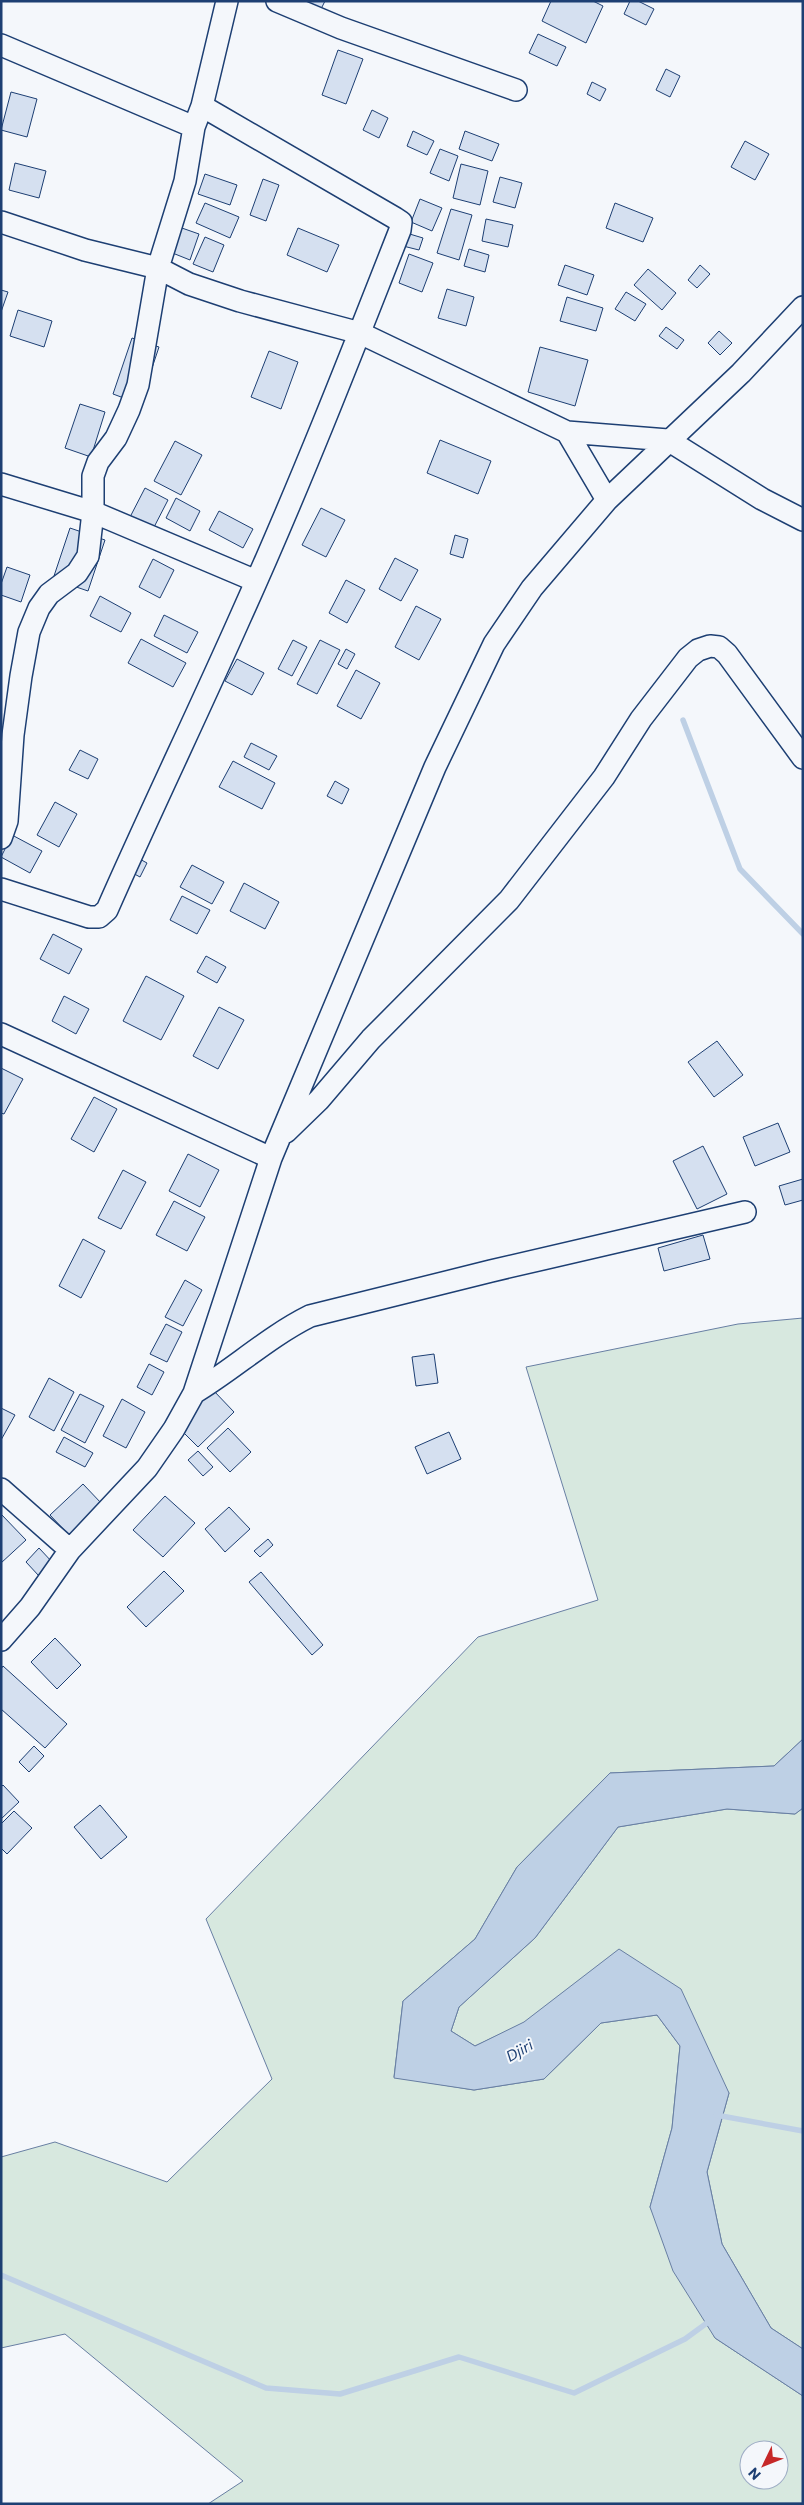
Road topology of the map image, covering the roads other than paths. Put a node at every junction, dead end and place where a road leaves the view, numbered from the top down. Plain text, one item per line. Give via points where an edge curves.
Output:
1 (226, 1) edge
2 (277, 1) edge
3 (1, 45) edge
4 (516, 90) dead end
5 (202, 106) junction
6 (194, 127) junction
7 (1, 222) edge
8 (158, 268) junction
9 (803, 307) edge
10 (360, 333) junction
11 (567, 432) junction
12 (668, 440) junction
13 (1, 484) edge
14 (606, 500) junction
15 (93, 512) junction
16 (803, 520) edge
17 (256, 581) junction
18 (803, 758) edge
19 (1, 838) edge
20 (1, 889) edge
21 (1, 1034) edge
22 (280, 1137) junction
23 (271, 1158) junction
24 (745, 1212) dead end
25 (194, 1393) junction
26 (1, 1489) edge
27 (70, 1550) junction
28 (1, 1640) edge

1 - 5 street
2 - 4 street via 341,28
3 - 6 street
5 - 6 street
5 - 10 street via 401,222
6 - 8 street via 185,181
7 - 8 street via 85,250
8 - 10 street via 189,284 240,301
8 - 15 street via 138,384 116,438 95,469
9 - 12 street via 741,372
10 - 11 street
10 - 17 street
11 - 12 street
11 - 14 street
12 - 14 street
12 - 16 street via 762,499
13 - 15 street
14 - 22 street via 532,588 494,644 435,767
15 - 17 street
15 - 19 street via 88,556 83,566 49,594 29,632 16,716 7,821
17 - 20 street via 107,910 99,917 88,917
18 - 22 street via 727,654 719,647 698,650 678,669 604,777 509,900 371,1039 306,1114
21 - 23 street
22 - 23 street
23 - 25 street
24 - 25 street via 310,1316 284,1330 222,1377
25 - 27 street via 174,1429 146,1468
26 - 27 street
27 - 28 street

